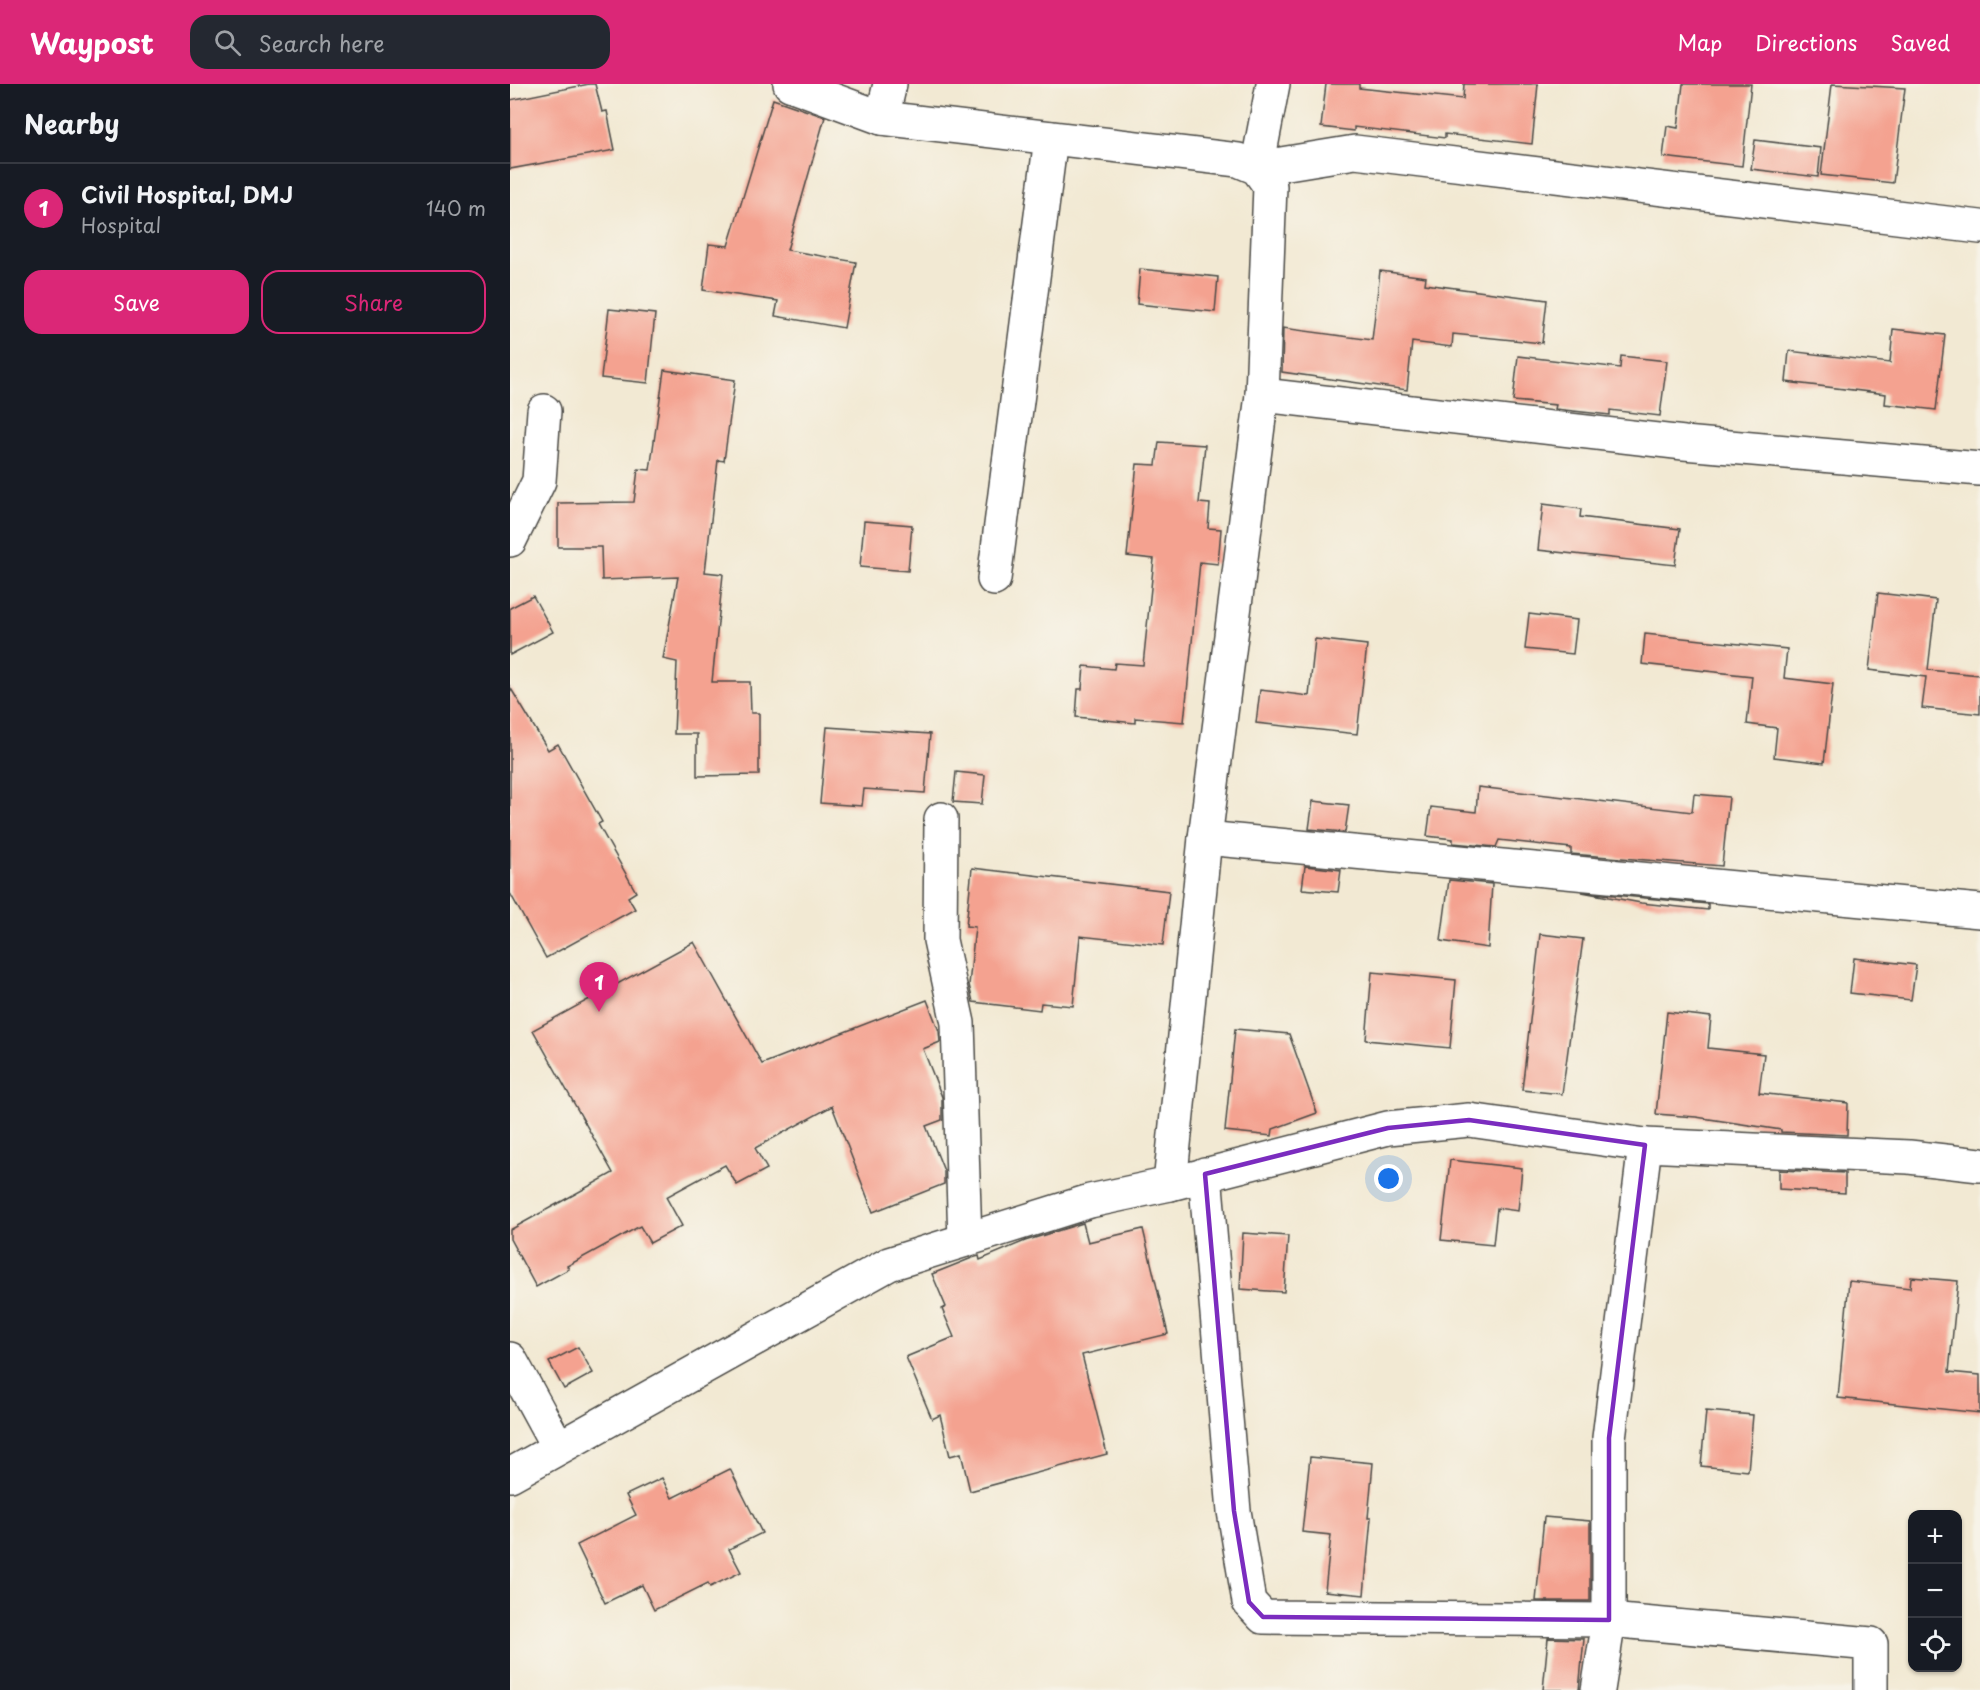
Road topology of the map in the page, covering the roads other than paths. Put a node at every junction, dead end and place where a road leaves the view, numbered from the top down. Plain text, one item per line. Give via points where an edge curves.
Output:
1 (790, 84) edge
2 (890, 84) edge
3 (1273, 84) edge
4 (882, 118) junction
5 (1051, 138) junction
6 (1257, 168) junction
7 (1980, 227) edge
8 (1262, 395) junction
9 (544, 411) dead end
10 (1980, 469) edge
11 (510, 540) edge
12 (993, 579) dead end
13 (941, 819) dead end
14 (1205, 838) junction
15 (1980, 911) edge
16 (1646, 1145) junction
17 (1980, 1165) edge
18 (1205, 1174) junction
19 (1170, 1184) junction
20 (965, 1240) junction
21 (510, 1359) edge
22 (558, 1447) junction
23 (510, 1475) edge
24 (1609, 1620) junction
25 (1598, 1690) edge
26 (1871, 1690) edge

1 - 4 street
2 - 4 street
3 - 6 street
4 - 5 street
5 - 6 street via 1238,160
5 - 12 street
6 - 7 street via 1355,152
6 - 8 street via 1270,186
8 - 10 street via 1684,444
8 - 14 street
9 - 11 street via 538,481
13 - 20 street via 940,940 958,1023
14 - 15 street
14 - 19 street
16 - 17 street via 1908,1157
16 - 18 street via 1469,1120 1388,1128
16 - 24 street via 1609,1438
18 - 19 street
18 - 24 street via 1234,1511 1249,1602 1263,1617
19 - 20 street via 1090,1201
20 - 22 street via 889,1264
21 - 22 street
22 - 23 street
24 - 25 street
24 - 26 street via 1871,1644

